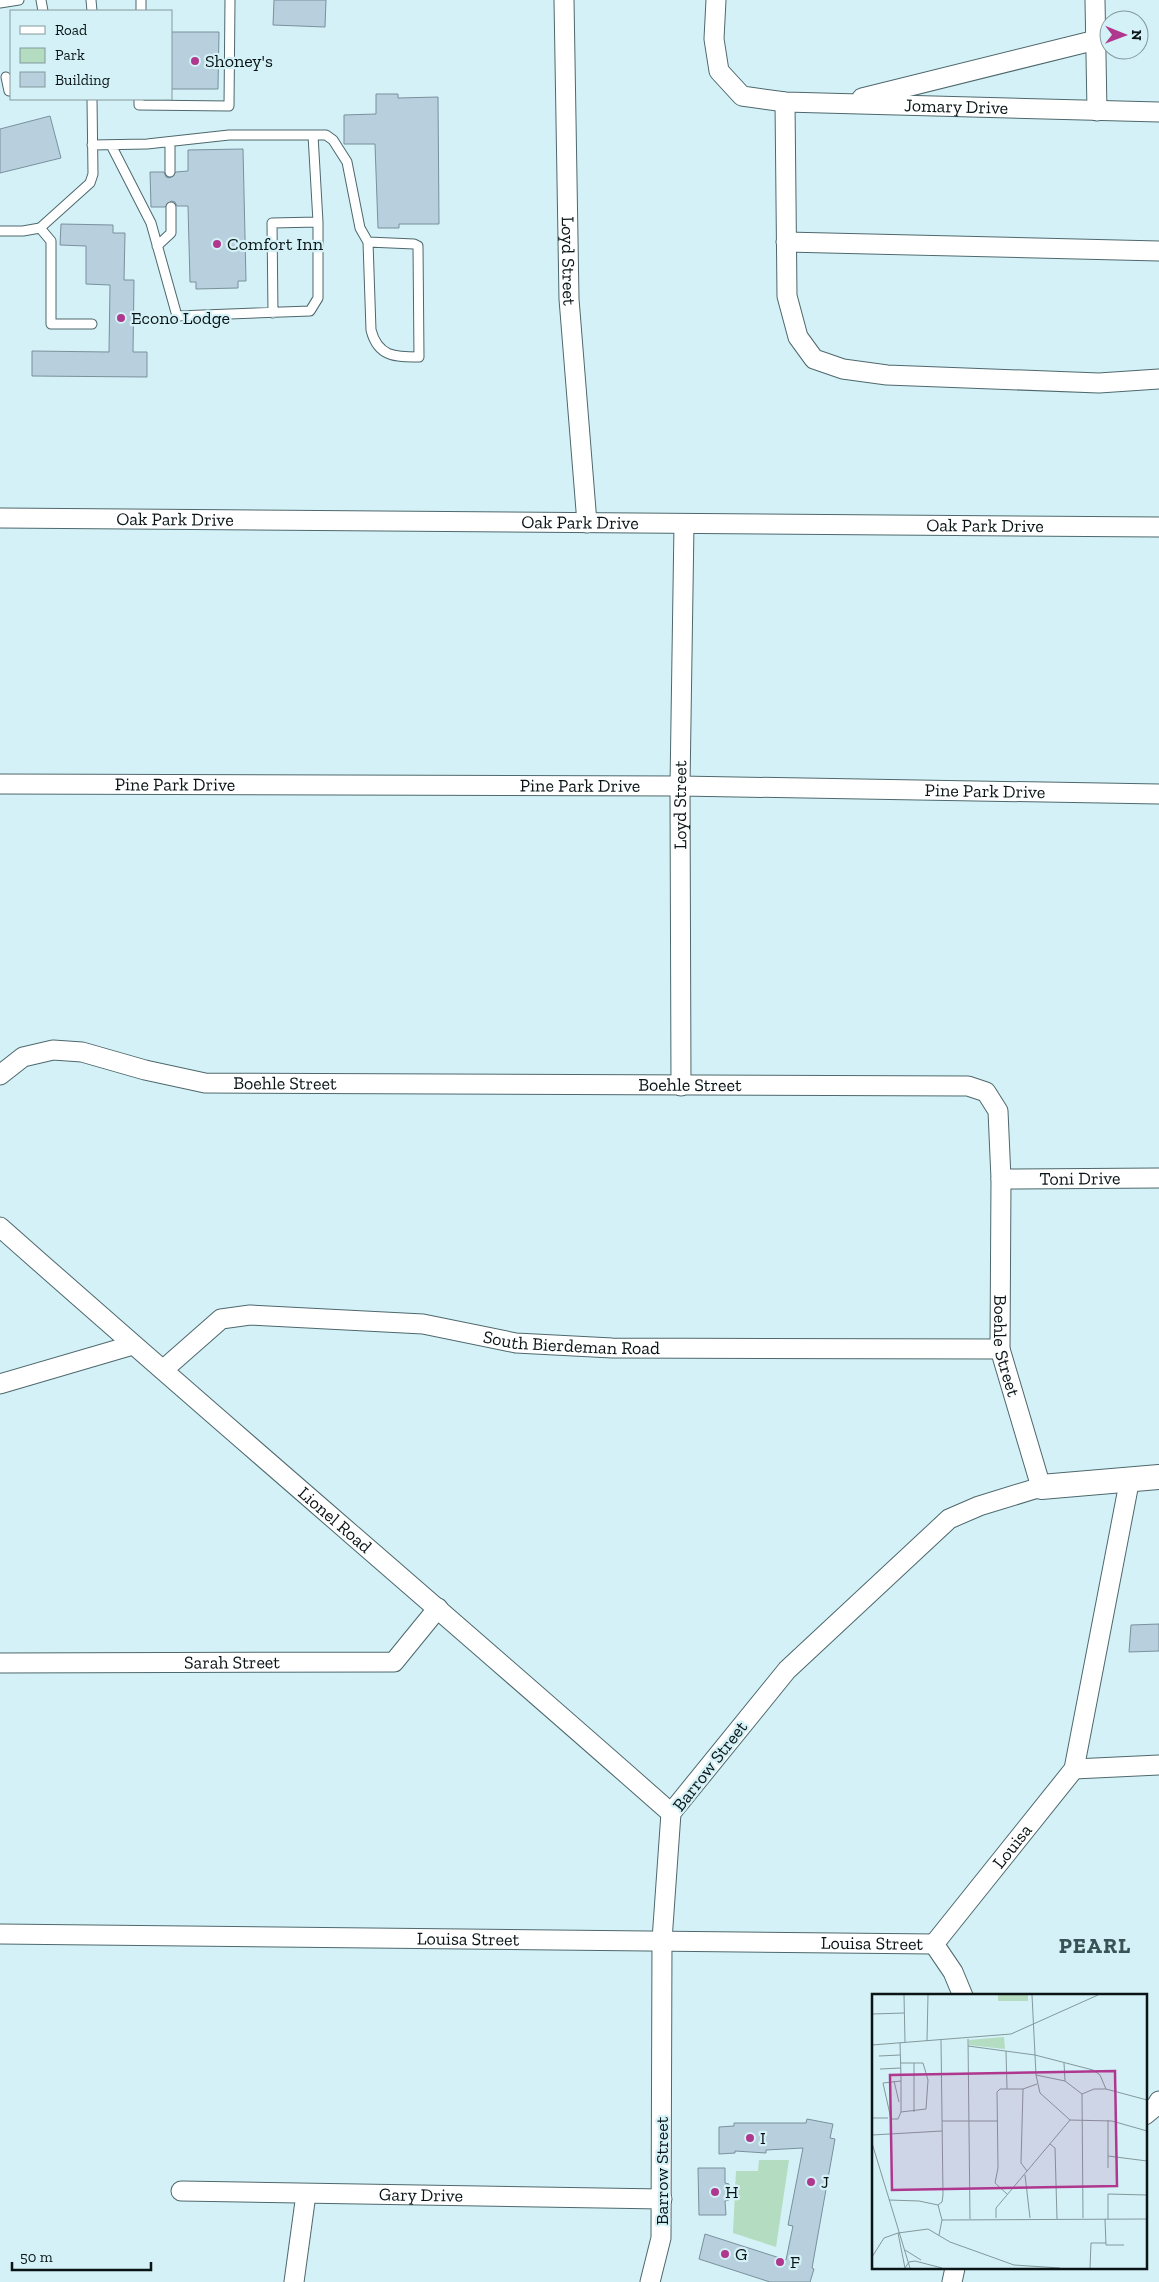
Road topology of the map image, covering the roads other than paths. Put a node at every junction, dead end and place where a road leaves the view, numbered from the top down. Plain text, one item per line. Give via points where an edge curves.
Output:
1 (19, 0) edge
2 (230, 0) edge
3 (564, 0) edge
4 (716, 0) edge
5 (1096, 0) edge
6 (0, 4) edge
7 (1096, 40) junction
8 (6, 76) dead end
9 (7, 91) edge
10 (92, 100) edge
11 (139, 100) edge
12 (785, 102) junction
13 (837, 104) junction
14 (1097, 111) junction
15 (1159, 112) edge
16 (313, 135) junction
17 (170, 142) junction
18 (92, 145) junction
19 (111, 145) junction
20 (170, 172) dead end
21 (171, 206) dead end
22 (318, 222) junction
23 (40, 228) junction
24 (0, 231) edge
25 (368, 242) junction
26 (786, 242) junction
27 (157, 246) junction
28 (1159, 252) edge
29 (274, 313) junction
30 (92, 324) dead end
31 (1159, 379) edge
32 (0, 518) edge
33 (587, 522) junction
34 (684, 524) junction
35 (1159, 527) edge
36 (0, 784) edge
37 (680, 786) junction
38 (1159, 794) edge
39 (0, 1075) edge
40 (681, 1086) junction
41 (1159, 1178) edge
42 (1001, 1180) junction
43 (0, 1226) edge
44 (133, 1345) junction
45 (1000, 1349) junction
46 (163, 1370) junction
47 (0, 1384) edge
48 (1159, 1477) edge
49 (1130, 1478) junction
50 (1041, 1486) junction
51 (438, 1608) junction
52 (0, 1663) edge
53 (1159, 1765) edge
54 (1074, 1769) junction
55 (670, 1813) junction
56 (0, 1934) edge
57 (662, 1940) junction
58 (934, 1944) junction
59 (961, 1994) edge
60 (1159, 2101) edge
61 (1146, 2114) edge
62 (181, 2191) dead end
63 (306, 2194) junction
64 (662, 2199) junction
65 (294, 2282) edge
66 (650, 2282) edge

1 - 6 lane
2 - 11 lane via 229,106 139,105
3 - 33 street, Loyd Street via 569,299
4 - 12 street, Jomary Drive via 714,39 718,71 742,96
5 - 7 street
7 - 13 street
7 - 14 street
8 - 9 lane
10 - 18 lane
12 - 13 street, Jomary Drive
12 - 26 street
13 - 14 street, Jomary Drive
14 - 15 street, Jomary Drive
16 - 17 lane via 229,135
16 - 22 lane
16 - 25 lane via 326,135 333,140 347,162 360,228
17 - 19 lane
17 - 20 lane
18 - 19 lane
18 - 23 lane via 93,174 90,183
19 - 27 lane via 151,223
21 - 27 lane via 171,233
22 - 29 lane via 318,298 310,311
22 - 29 lane via 272,223
23 - 24 lane via 23,232
23 - 30 lane via 51,241 52,324
25 - 25 lane via 374,341 394,358 419,357 418,246
26 - 28 street
26 - 31 street via 787,296 798,337 814,359 843,369 887,375 1099,383
27 - 29 lane via 177,316
32 - 33 street, Oak Park Drive
33 - 34 street, Oak Park Drive
34 - 35 street, Oak Park Drive
34 - 37 street, Loyd Street
36 - 37 street, Pine Park Drive
37 - 38 street, Pine Park Drive
37 - 40 street, Loyd Street
39 - 40 street, Boehle Street via 23,1057 53,1050 82,1052 205,1083
40 - 42 street, Boehle Street via 968,1086 986,1092 998,1111
41 - 42 street, Toni Drive
42 - 45 street, Boehle Street
43 - 44 street, Lionel Road
44 - 46 street, Lionel Road
44 - 47 street
45 - 46 street, South Bierdeman Road via 612,1348 516,1343 423,1324 250,1315 221,1319
45 - 50 street, Boehle Street
46 - 51 street, Lionel Road
48 - 49 street
49 - 50 street
49 - 54 street
50 - 55 street, Barrow Street via 949,1519 786,1670
51 - 52 street, Sarah Street via 394,1662
51 - 55 street, Lionel Road
53 - 54 street
54 - 58 street, Louisa
55 - 57 street, Barrow Street
56 - 57 street, Louisa Street
57 - 58 street, Louisa Street
57 - 64 street, Barrow Street
58 - 59 street via 953,1972
60 - 61 street
62 - 63 street, Gary Drive
63 - 64 street, Gary Drive
63 - 65 street
64 - 66 street, Barrow Street via 661,2238

